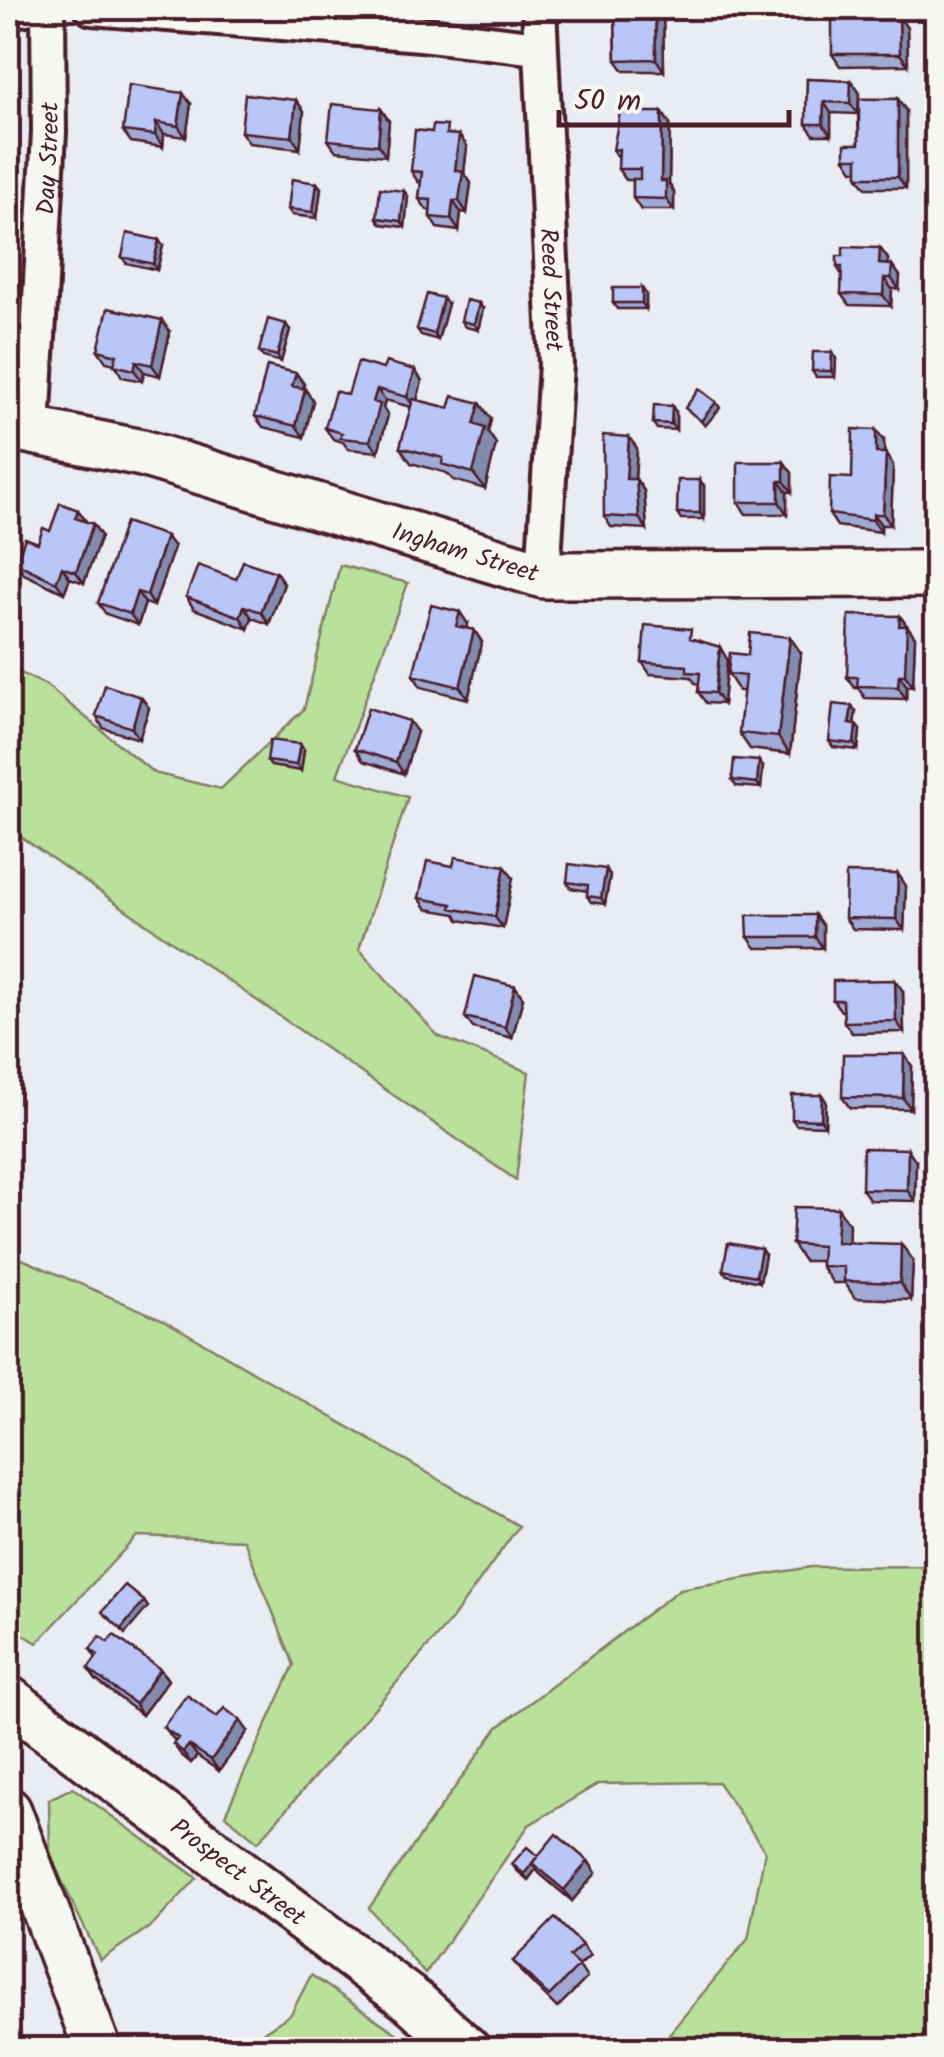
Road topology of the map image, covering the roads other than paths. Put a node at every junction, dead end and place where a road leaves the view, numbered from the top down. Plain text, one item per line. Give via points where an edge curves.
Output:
1 (26, 8) edge
2 (48, 8) edge
3 (92, 8) edge
4 (539, 8) edge
5 (8, 10) edge
6 (538, 48) junction
7 (20, 428) edge
8 (543, 574) junction
9 (936, 574) edge
10 (8, 1699) edge
11 (8, 1811) edge
12 (98, 2050) edge
13 (467, 2050) edge

1 - 5 street
2 - 7 street, Day Street via 50,132
3 - 6 street
4 - 6 street, Reed Street
6 - 8 street, Reed Street via 556,364
7 - 8 street, Ingham Street via 142,453
8 - 9 street, Ingham Street
10 - 13 street, Prospect Street via 415,2003
11 - 12 street

